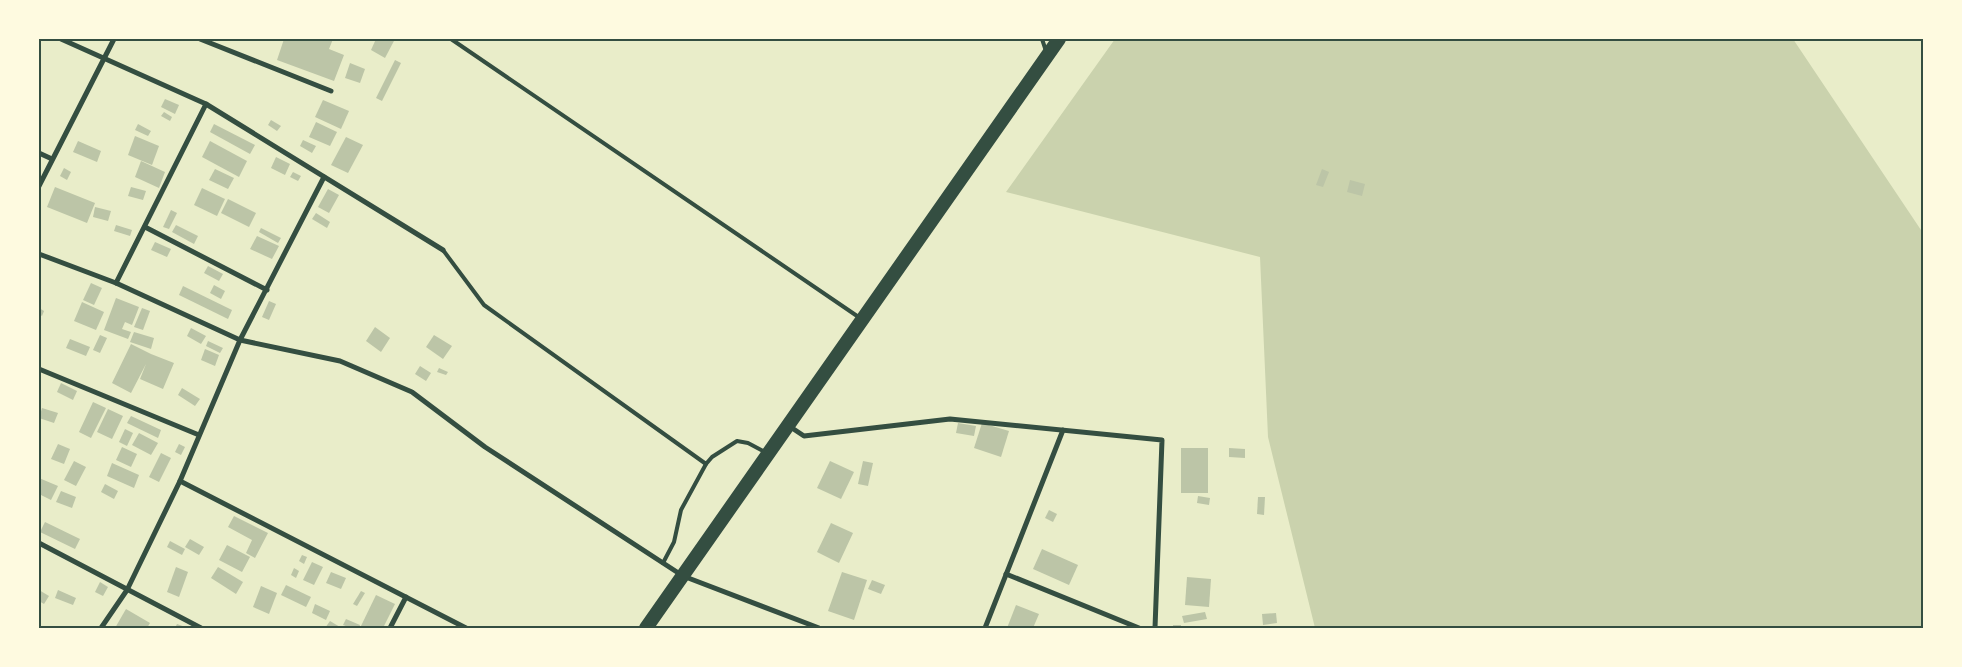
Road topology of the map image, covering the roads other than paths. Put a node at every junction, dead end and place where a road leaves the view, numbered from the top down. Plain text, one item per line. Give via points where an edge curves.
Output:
1 (62, 39) edge
2 (114, 39) edge
3 (200, 39) edge
4 (451, 39) edge
5 (1042, 39) edge
6 (1060, 39) edge
7 (1048, 55) junction
8 (103, 59) junction
9 (331, 91) dead end
10 (206, 104) junction
11 (39, 153) edge
12 (52, 159) junction
13 (324, 176) junction
14 (39, 186) edge
15 (145, 227) junction
16 (443, 250) joint
17 (39, 254) edge
18 (116, 283) junction
19 (268, 290) junction
20 (863, 320) junction
21 (240, 340) junction
22 (39, 369) edge
23 (789, 425) junction
24 (1063, 430) junction
25 (199, 435) junction
26 (769, 454) junction
27 (706, 464) junction
28 (180, 481) junction
29 (39, 543) edge
30 (663, 562) junction
31 (1006, 574) junction
32 (683, 576) junction
33 (127, 590) junction
34 (406, 597) junction
35 (101, 628) edge
36 (201, 628) edge
37 (390, 628) edge
38 (466, 628) edge
39 (646, 628) edge
40 (818, 628) edge
41 (985, 628) edge
42 (1139, 628) edge
43 (1155, 628) edge

1 - 8 street
2 - 8 street
3 - 9 street
4 - 20 lane
5 - 7 lane
6 - 7 highway
7 - 20 highway
8 - 10 street
8 - 12 street
10 - 13 street
10 - 15 street
11 - 12 street
12 - 14 street
13 - 16 street
13 - 19 street
15 - 18 street
15 - 19 street
16 - 27 lane via 484,306
17 - 18 street
18 - 21 street
19 - 21 street
20 - 23 highway
21 - 25 street
21 - 30 street via 340,361 412,392 485,447
22 - 25 street
23 - 24 street via 804,436 950,418
23 - 26 highway
24 - 31 street
24 - 43 street via 1162,440
25 - 28 street
26 - 27 lane via 737,441
26 - 32 highway
27 - 30 lane via 681,510 674,542
28 - 33 street
28 - 34 street
29 - 33 street
30 - 32 street
31 - 41 street
31 - 42 street
32 - 39 highway
32 - 40 street
33 - 35 street
33 - 36 street
34 - 37 street
34 - 38 street

